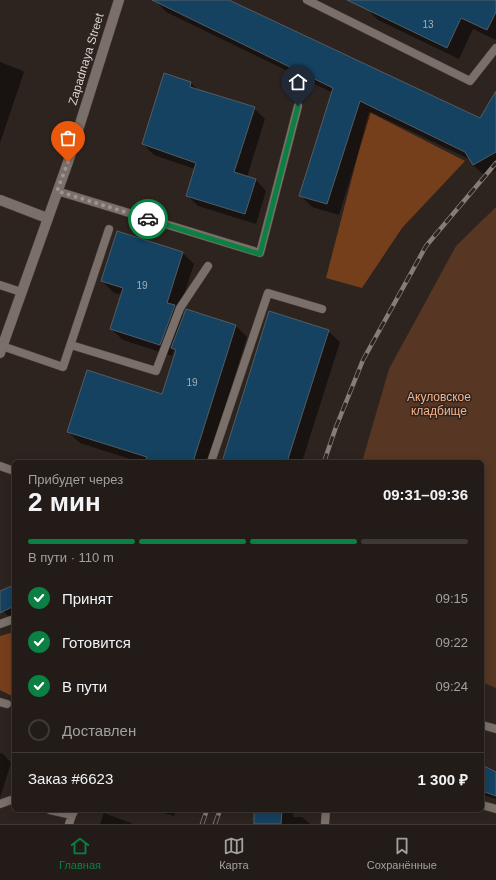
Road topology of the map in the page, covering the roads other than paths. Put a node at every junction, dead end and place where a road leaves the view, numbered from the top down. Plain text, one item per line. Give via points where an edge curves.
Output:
1 (119, 0) edge
2 (307, 0) edge
3 (496, 48) edge
4 (298, 106) dead end
5 (57, 191) junction
6 (0, 200) edge
7 (47, 218) junction
8 (109, 229) dead end
9 (208, 266) dead end
10 (0, 285) edge
11 (21, 292) junction
12 (322, 309) dead end
13 (71, 345) junction
14 (1, 349) edge
15 (212, 460) edge
16 (0, 466) edge
17 (12, 470) edge
18 (12, 620) edge
19 (0, 624) edge
20 (484, 726) edge
21 (496, 729) edge
22 (12, 800) edge
23 (0, 804) edge
24 (484, 806) edge
25 (496, 809) edge
26 (326, 812) edge
27 (74, 813) edge
28 (69, 824) edge
29 (325, 824) edge

1 - 5 street, Zapadnaya Street
2 - 3 lane via 470,81
4 - 5 lane via 260,254
5 - 7 street, Zapadnaya Street
6 - 7 street
7 - 11 street, Zapadnaya Street
8 - 13 lane
9 - 13 lane via 180,308 156,371
10 - 11 lane
11 - 14 street, Zapadnaya Street
12 - 15 lane via 268,293
13 - 14 lane via 63,367
16 - 17 lane
18 - 19 lane
20 - 21 lane
22 - 23 lane
24 - 25 lane
26 - 29 lane
27 - 28 lane

